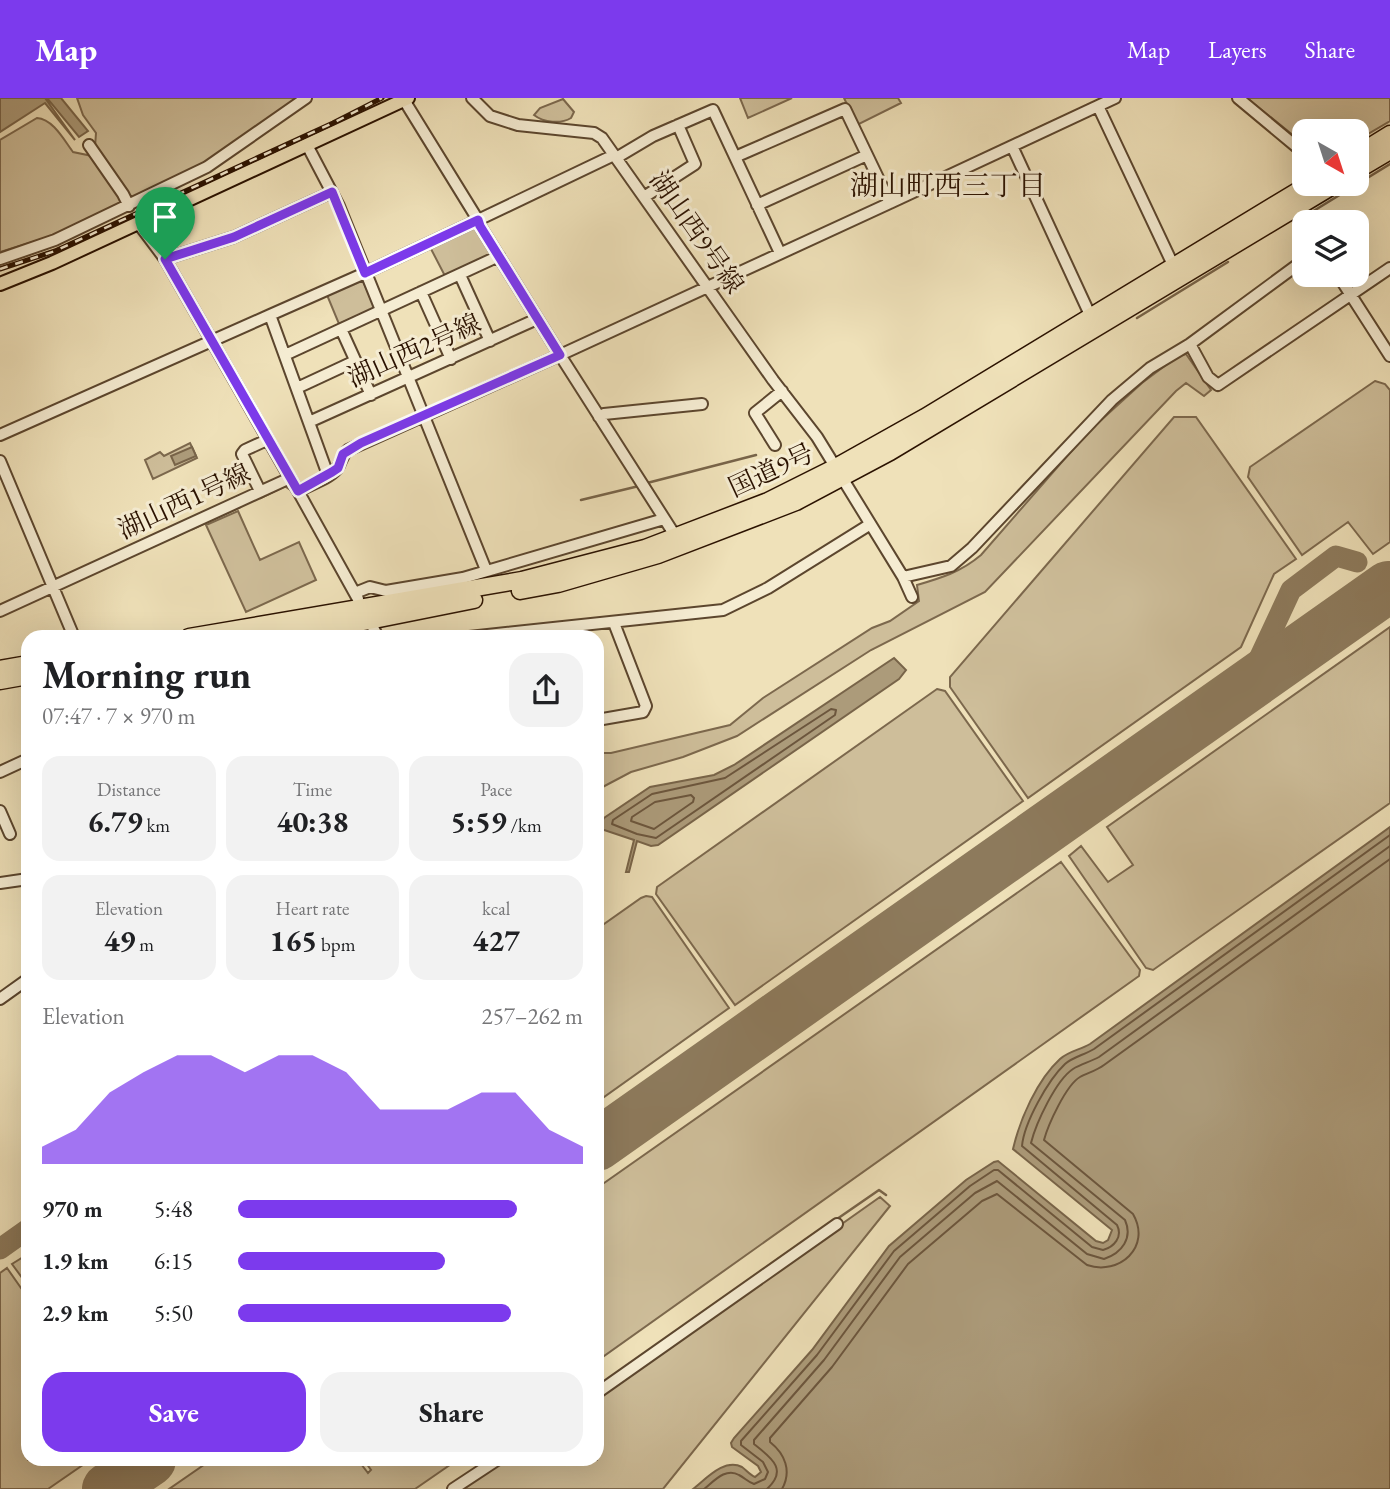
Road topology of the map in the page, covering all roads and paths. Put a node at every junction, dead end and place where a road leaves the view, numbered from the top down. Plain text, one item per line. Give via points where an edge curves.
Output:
1 (306, 98) edge
2 (472, 98) edge
3 (1115, 98) edge
4 (1238, 98) edge
5 (406, 99) edge
6 (1098, 106) junction
7 (678, 125) junction
8 (1390, 134) edge
9 (1292, 143) edge
10 (89, 145) dead end
11 (307, 145) junction
12 (1012, 146) junction
13 (1369, 147) edge
14 (1390, 151) edge
15 (867, 155) junction
16 (615, 157) junction
17 (735, 157) junction
18 (1369, 164) edge
19 (332, 192) junction
20 (1292, 194) edge
21 (1322, 196) edge
22 (644, 197) junction
23 (890, 203) junction
24 (757, 205) junction
25 (129, 206) junction
26 (1306, 210) edge
27 (478, 220) junction
28 (1292, 220) edge
29 (138, 223) junction
30 (780, 253) junction
31 (499, 256) junction
32 (0, 258) edge
33 (165, 259) junction
34 (1174, 267) junction
35 (1390, 268) edge
36 (1292, 269) edge
37 (365, 273) junction
38 (460, 275) junction
39 (0, 284) edge
40 (708, 287) junction
41 (1346, 287) edge
42 (421, 292) junction
43 (1351, 294) junction
44 (381, 311) junction
45 (270, 315) junction
46 (1091, 317) junction
47 (537, 318) junction
48 (341, 329) junction
49 (209, 340) junction
50 (490, 341) junction
51 (1190, 344) junction
52 (285, 355) junction
53 (560, 355) junction
54 (1390, 356) edge
55 (451, 359) junction
56 (355, 361) junction
57 (408, 379) junction
58 (297, 388) junction
59 (782, 391) junction
60 (371, 395) junction
61 (702, 404) dead end
62 (423, 416) junction
63 (599, 416) junction
64 (309, 422) junction
65 (0, 435) edge
66 (267, 440) junction
67 (775, 445) dead end
68 (0, 461) edge
69 (837, 474) junction
70 (328, 475) junction
71 (290, 478) junction
72 (4, 481) edge
73 (260, 491) junction
74 (298, 491) junction
75 (664, 519) junction
76 (869, 525) junction
77 (676, 537) junction
78 (503, 565) junction
79 (486, 570) junction
80 (903, 577) junction
81 (507, 583) junction
82 (53, 587) junction
83 (355, 593) junction
84 (912, 597) dead end
85 (0, 611) edge
86 (366, 615) junction
87 (614, 623) junction
88 (71, 630) edge
89 (245, 630) edge
90 (297, 630) edge
91 (374, 630) edge
92 (561, 630) edge
93 (21, 665) edge
94 (0, 668) edge
95 (21, 677) edge
96 (0, 681) edge
97 (604, 719) edge
98 (21, 762) edge
99 (0, 772) edge
100 (0, 811) edge
101 (10, 834) dead end
102 (21, 880) edge
103 (0, 883) edge
104 (21, 984) edge
105 (0, 999) edge
106 (837, 1224) dead end
107 (604, 1388) edge
108 (488, 1466) edge
109 (453, 1489) edge

1 - 25 street via 207,167
2 - 16 street, 湖山西9号線 via 490,116 518,125 594,133
3 - 6 street
4 - 9 street
5 - 11 main road
5 - 27 street
6 - 12 street
6 - 34 street
7 - 16 street
7 - 17 street via 713,110
7 - 22 street via 695,164
8 - 13 highway
10 - 25 street
11 - 19 street
11 - 29 main road
12 - 23 street
12 - 46 street
14 - 18 highway
15 - 17 street via 845,109
15 - 23 street
15 - 24 street
16 - 22 street, 湖山西9号線
16 - 27 street
17 - 24 street
19 - 33 street via 234,237
19 - 37 street
20 - 34 highway, 国道9号
21 - 26 highway, 国道9号
22 - 40 street, 湖山西9号線
23 - 30 street
24 - 30 street
25 - 32 street via 55,240
27 - 31 street
27 - 37 street
28 - 69 highway, 国道9号 via 936,425
29 - 33 street
29 - 39 main road
30 - 40 street
31 - 38 street
31 - 47 street
33 - 49 street
34 - 46 highway, 国道9号
35 - 43 street
36 - 51 street
37 - 44 street
37 - 45 street
38 - 42 street
38 - 50 street
40 - 53 street
40 - 59 street, 湖山西9号線
41 - 43 street
42 - 44 street
42 - 55 street
43 - 51 street via 1218,385 1208,377
43 - 54 street
44 - 48 street
44 - 57 street
45 - 49 street
45 - 52 street
46 - 69 highway, 国道9号
47 - 50 street, 湖山西2号線
47 - 53 street
48 - 52 street
48 - 56 street
49 - 65 street
49 - 66 street
50 - 55 street, 湖山西2号線
51 - 80 street via 1150,368 1112,400 951,566
52 - 58 street
53 - 62 street
53 - 63 street
55 - 57 street, 湖山西2号線
56 - 58 street
56 - 60 street
57 - 60 street, 湖山西2号線
57 - 62 street
58 - 64 street
59 - 67 street via 755,413
59 - 69 street, 湖山西9号線 via 817,437
60 - 64 street, 湖山西2号線
61 - 63 street
62 - 70 street via 348,450
62 - 79 street
63 - 75 street
64 - 70 street
66 - 71 street
66 - 73 street via 242,454
68 - 72 street
69 - 76 street, 湖山西9号線
69 - 77 highway, 国道9号
69 - 86 highway, 国道9号 via 796,502 658,555 558,584
70 - 74 street
71 - 73 street, 湖山西1号線
71 - 74 street, 湖山西1号線
72 - 82 street
73 - 82 street, 湖山西1号線
74 - 83 street, 湖山西1号線
75 - 77 street
75 - 78 street
76 - 80 street, 湖山西9号線
76 - 87 street via 761,592 723,610
77 - 81 highway, 国道9号
78 - 79 street
78 - 81 street
79 - 83 street via 463,578 386,590 370,587
80 - 84 street, 湖山西9号線
81 - 86 highway, 国道9号
82 - 85 street, 湖山西1号線
82 - 88 street
83 - 86 street, 湖山西1号線
86 - 89 highway, 国道9号
86 - 90 highway, 国道9号
86 - 91 street, 湖山西1号線
87 - 92 street
87 - 97 street via 646,706 643,712
93 - 94 highway
95 - 96 highway
98 - 99 street
100 - 101 street
102 - 103 street
104 - 105 street
106 - 107 street
108 - 109 street

